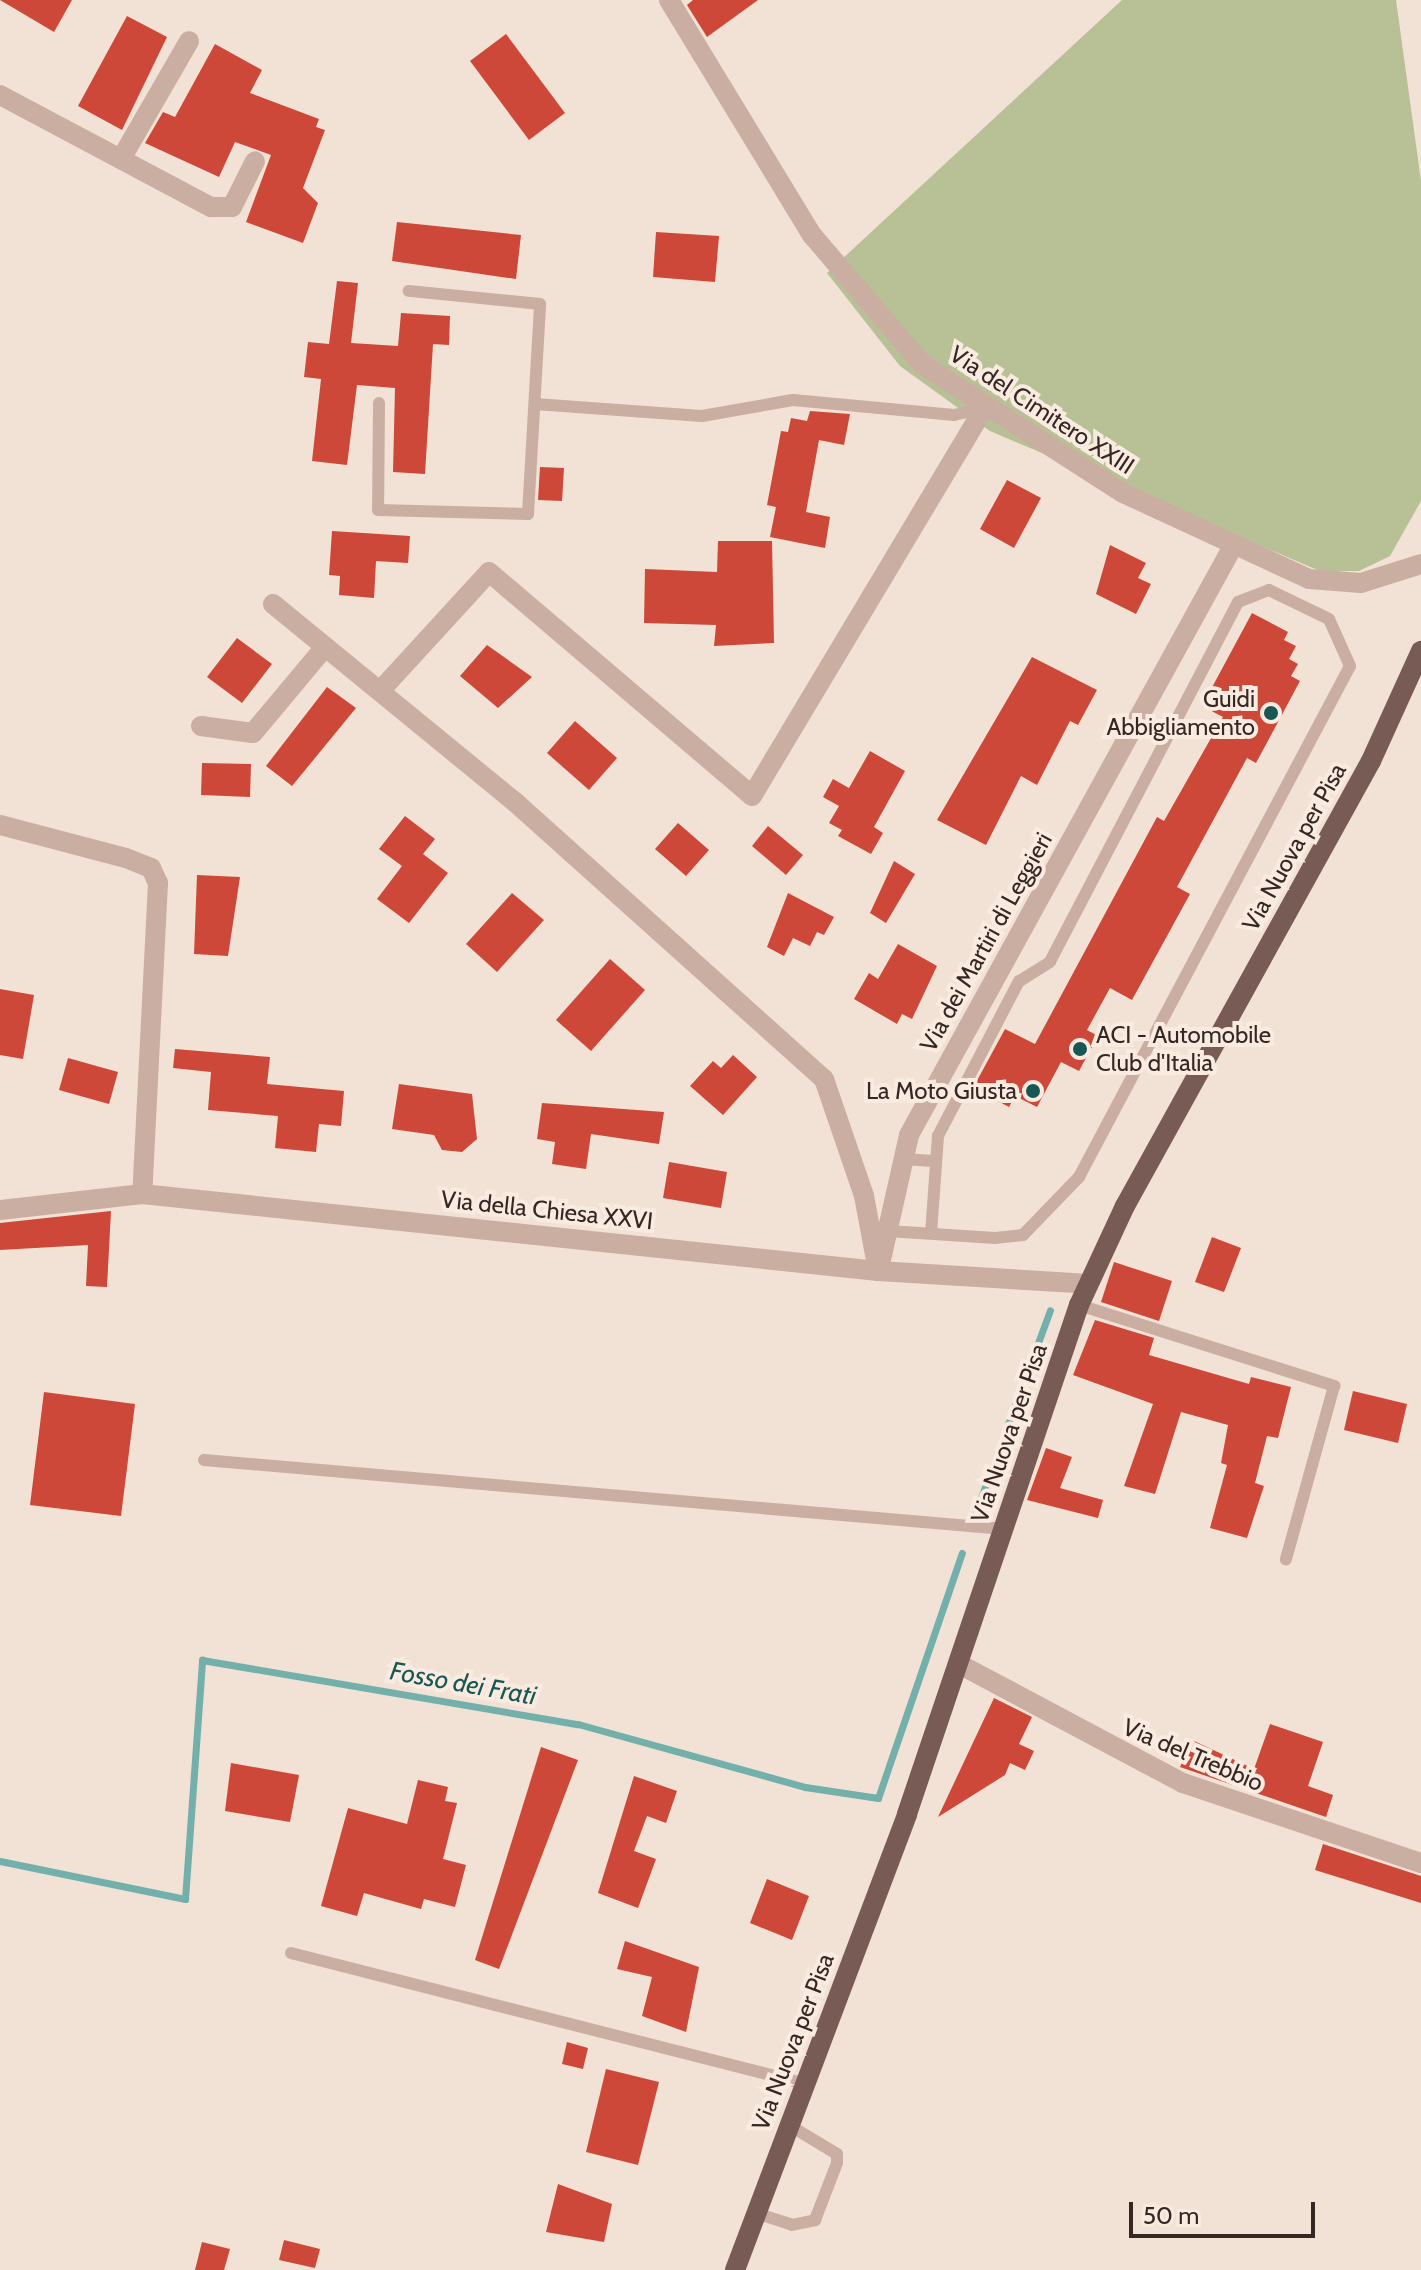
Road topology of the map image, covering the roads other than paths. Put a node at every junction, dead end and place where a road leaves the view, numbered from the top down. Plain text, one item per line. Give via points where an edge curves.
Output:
1 (669, 0) edge
2 (189, 41) dead end
3 (0, 95) edge
4 (121, 159) junction
5 (255, 161) dead end
6 (409, 291) dead end
7 (379, 403) dead end
8 (535, 404) junction
9 (984, 408) junction
10 (1232, 548) junction
11 (1421, 564) edge
12 (273, 604) dead end
13 (325, 647) junction
14 (1421, 651) edge
15 (380, 691) junction
16 (201, 726) dead end
17 (0, 825) edge
18 (904, 1159) junction
19 (936, 1161) junction
20 (142, 1194) junction
21 (0, 1210) edge
22 (888, 1231) junction
23 (931, 1233) junction
24 (878, 1271) junction
25 (1089, 1284) junction
26 (1079, 1305) junction
27 (204, 1460) dead end
28 (1004, 1529) junction
29 (1286, 1559) dead end
30 (959, 1664) junction
31 (1421, 1863) edge
32 (291, 1953) dead end
33 (806, 2084) junction
34 (789, 2125) junction
35 (756, 2213) junction
36 (735, 2270) edge

1 - 9 street, Via del Cimitero XXIII via 812,235 922,364
2 - 4 street
3 - 4 street
4 - 5 street via 223,209 232,207
6 - 8 lane via 540,304
7 - 8 lane via 378,510 528,514
8 - 9 lane via 702,416 793,400 954,415
9 - 10 street, Via del Cimitero XXIII via 1123,493
9 - 15 street via 752,796 489,572
10 - 11 street, Via del Cimitero XXIII via 1337,584
10 - 18 street, Via dei Martiri di Leggieri via 909,1135
12 - 13 street
13 - 15 street
13 - 16 street via 253,733
14 - 25 main road, Via Nuova per Pisa via 1371,761
15 - 24 street via 736,994 824,1079 864,1196
17 - 20 street via 126,858 151,868 158,883
18 - 19 lane
18 - 22 street, Via dei Martiri di Leggieri
19 - 23 lane
19 - 23 lane via 938,1136 1019,981 1050,962 1238,602 1269,590 1329,619 1350,666 1079,1177 1023,1235
20 - 21 street, Via della Chiesa XXVI
20 - 24 street, Via della Chiesa XXVI
22 - 23 lane
22 - 24 street, Via dei Martiri di Leggieri
24 - 25 street, Via della Chiesa XXVI
25 - 26 main road, Via Nuova per Pisa
26 - 28 main road, Via Nuova per Pisa
26 - 29 lane via 1334,1386
27 - 28 lane
28 - 30 main road, Via Nuova per Pisa
30 - 31 street, Via del Trebbio via 1183,1783
30 - 33 main road, Via Nuova per Pisa
32 - 33 lane
33 - 34 main road, Via Nuova per Pisa
34 - 35 main road, Via Nuova per Pisa
34 - 35 lane via 837,2154 837,2163 815,2220 792,2225
35 - 36 main road, Via Nuova per Pisa

